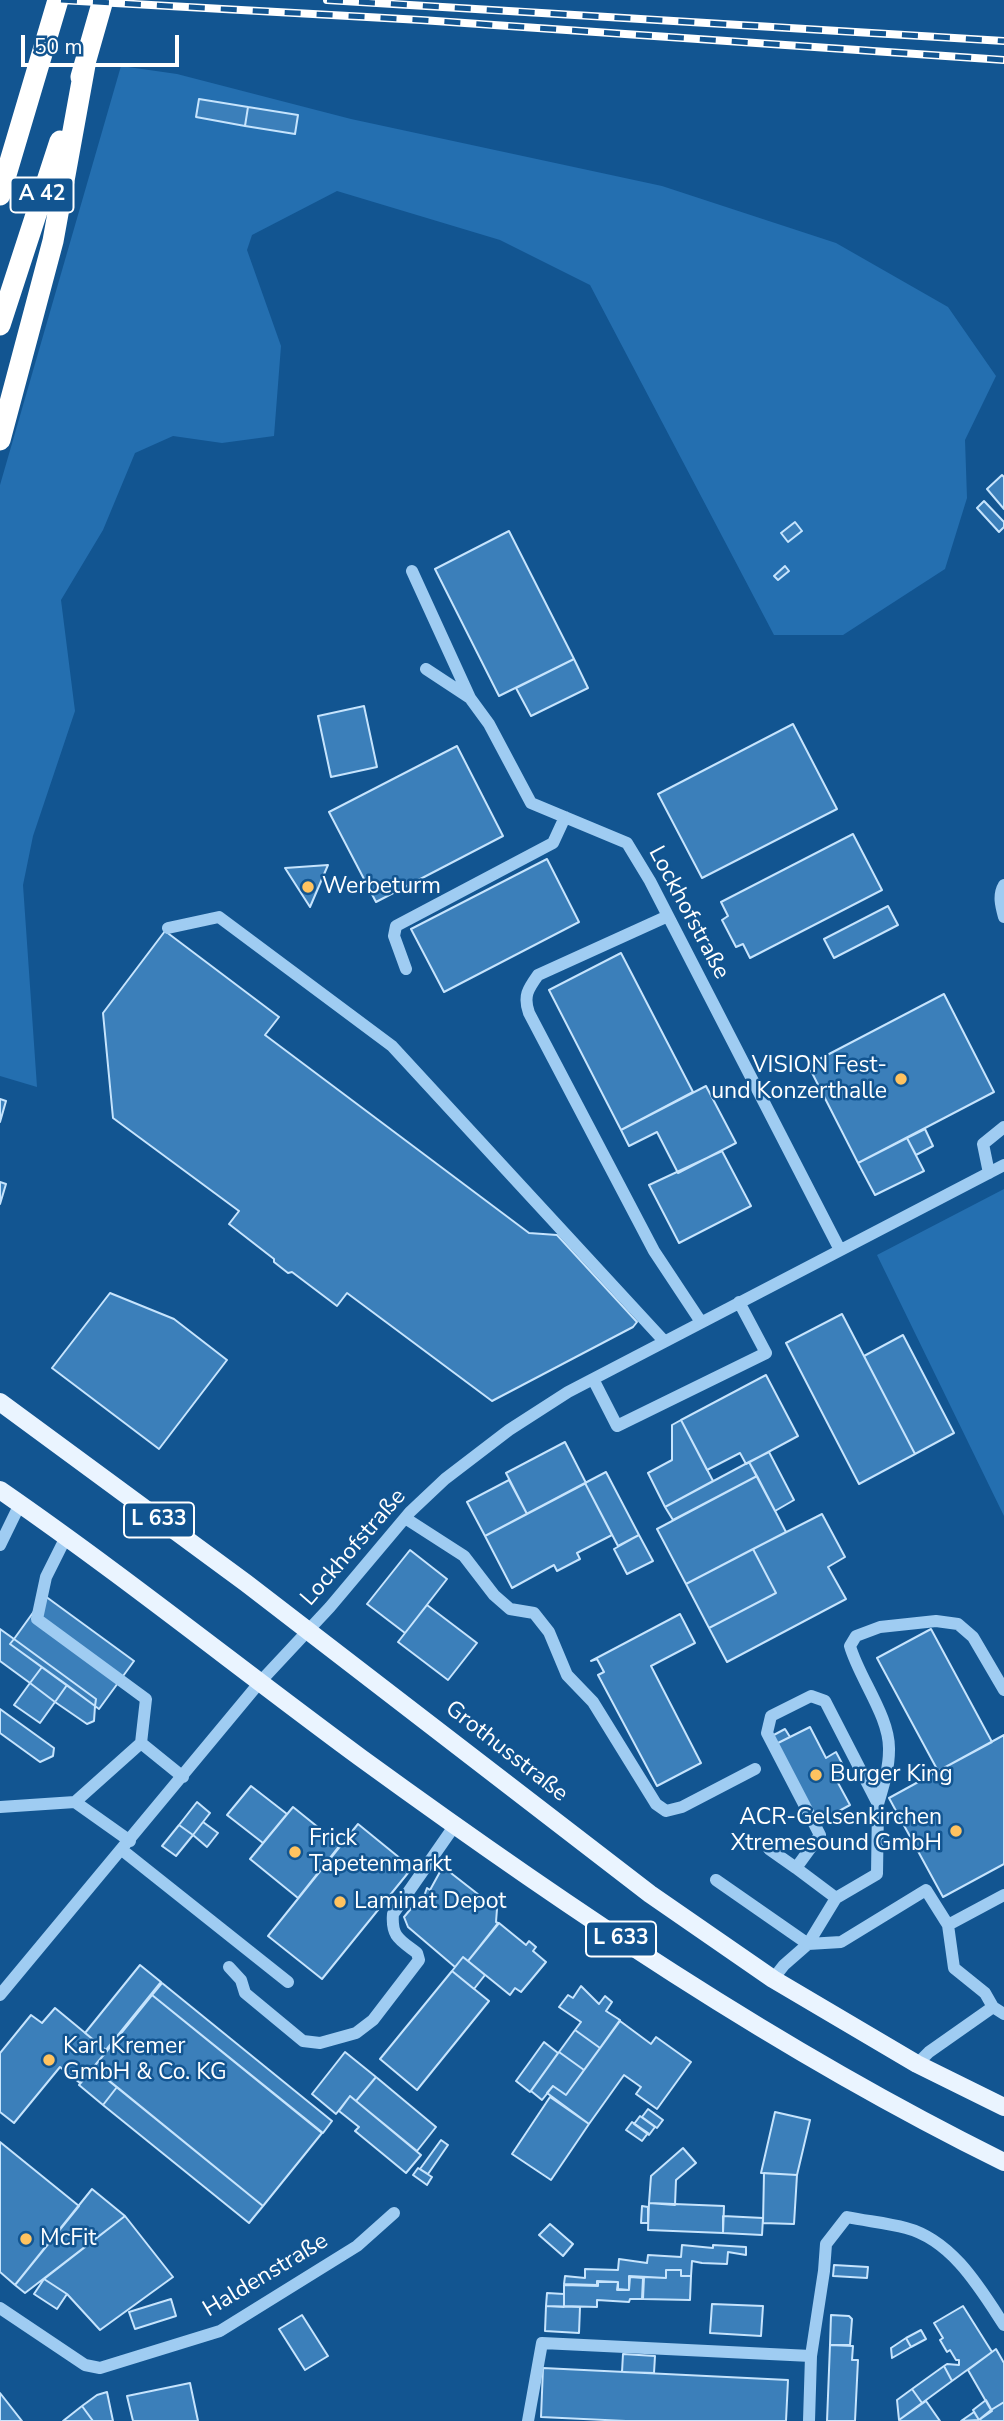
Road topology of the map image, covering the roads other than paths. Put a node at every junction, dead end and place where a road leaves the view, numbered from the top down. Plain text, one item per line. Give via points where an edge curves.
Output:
1 (58, 0) edge
2 (103, 0) edge
3 (85, 65) junction
4 (0, 195) edge
5 (0, 325) edge
6 (0, 440) edge
7 (412, 571) dead end
8 (426, 669) dead end
9 (470, 698) junction
10 (565, 817) junction
11 (1004, 885) edge
12 (668, 916) junction
13 (1004, 917) edge
14 (168, 928) dead end
15 (406, 969) dead end
16 (1004, 1127) edge
17 (1004, 1165) edge
18 (989, 1173) junction
19 (840, 1250) junction
20 (739, 1303) junction
21 (701, 1322) junction
22 (664, 1341) junction
23 (593, 1379) junction
24 (0, 1402) edge
25 (0, 1490) edge
26 (20, 1504) junction
27 (405, 1518) junction
28 (66, 1537) junction
29 (0, 1545) edge
30 (308, 1631) junction
31 (260, 1682) junction
32 (1004, 1690) edge
33 (141, 1743) junction
34 (755, 1769) dead end
35 (183, 1777) junction
36 (75, 1802) junction
37 (877, 1804) junction
38 (0, 1807) edge
39 (454, 1825) junction
40 (126, 1846) junction
41 (769, 1849) dead end
42 (796, 1868) junction
43 (716, 1880) dead end
44 (1004, 1895) edge
45 (836, 1898) junction
46 (948, 1926) junction
47 (808, 1944) junction
48 (229, 1967) dead end
49 (773, 1979) junction
50 (288, 1982) dead end
51 (0, 1995) edge
52 (999, 2011) edge
53 (917, 2064) junction
54 (1004, 2107) edge
55 (1004, 2162) edge
56 (394, 2213) dead end
57 (0, 2308) edge
58 (1004, 2325) edge
59 (811, 2356) junction
60 (528, 2421) edge
61 (809, 2421) edge

1 - 4 highway, A 42
2 - 3 highway, A 42
3 - 5 highway, A 42
3 - 6 highway via 53,241
7 - 9 street
8 - 9 street, Lockhofstraße
9 - 10 street, Lockhofstraße via 531,803
10 - 12 street, Lockhofstraße via 627,843
10 - 15 street via 553,844 396,926 394,936
11 - 13 street via 1000,904
12 - 19 street, Lockhofstraße
12 - 21 street via 538,975 525,1002 654,1251
14 - 22 street via 219,917 392,1046
16 - 18 street via 984,1144
17 - 18 street, Lockhofstraße
18 - 19 street, Lockhofstraße
19 - 20 street, Lockhofstraße
20 - 21 street, Lockhofstraße
20 - 23 street via 766,1353 617,1426
21 - 22 street, Lockhofstraße
22 - 23 street, Lockhofstraße
23 - 27 street, Lockhofstraße via 509,1430 445,1479
24 - 30 main road, Grothusstraße / L 633
25 - 26 main road, L 633
26 - 28 main road, L 633
26 - 29 street
27 - 30 street, Lockhofstraße
27 - 34 street via 464,1556 510,1609 534,1613 549,1632 567,1675 593,1702 656,1804 666,1811 682,1807
28 - 31 main road, L 633
28 - 33 street via 46,1577 37,1619 146,1699
30 - 31 street, Lockhofstraße
30 - 49 main road, Grothusstraße / L 633 via 650,1894
31 - 35 street, Lockhofstraße
31 - 39 main road, L 633
32 - 37 street via 973,1637 958,1624 936,1621 880,1627 856,1636 850,1646 853,1657 880,1714 890,1748
33 - 35 street
33 - 36 street
35 - 40 street, Lockhofstraße
36 - 38 street
36 - 40 street
37 - 42 street via 825,1701 810,1696 771,1716 767,1733 820,1835
37 - 45 street via 877,1874
39 - 48 street via 393,1914 397,1938 417,1953 419,1960 373,2020 355,2033 320,2043 303,2041 245,1993
39 - 55 main road, L 633 via 752,2023 885,2102
40 - 50 street
40 - 51 street, Lockhofstraße
41 - 42 street
42 - 45 street
43 - 47 street
44 - 46 street
45 - 47 street
46 - 47 street via 926,1890 841,1941
46 - 52 street via 954,1968
47 - 49 street
49 - 53 main road, Grothusstraße / L 633
52 - 53 street via 929,2052
53 - 54 main road, Grothusstraße / L 633
56 - 57 street, Haldenstraße via 357,2246 220,2332 100,2368 85,2365
58 - 59 street via 975,2280 925,2235 847,2217 826,2244
59 - 60 street via 542,2343
59 - 61 street

